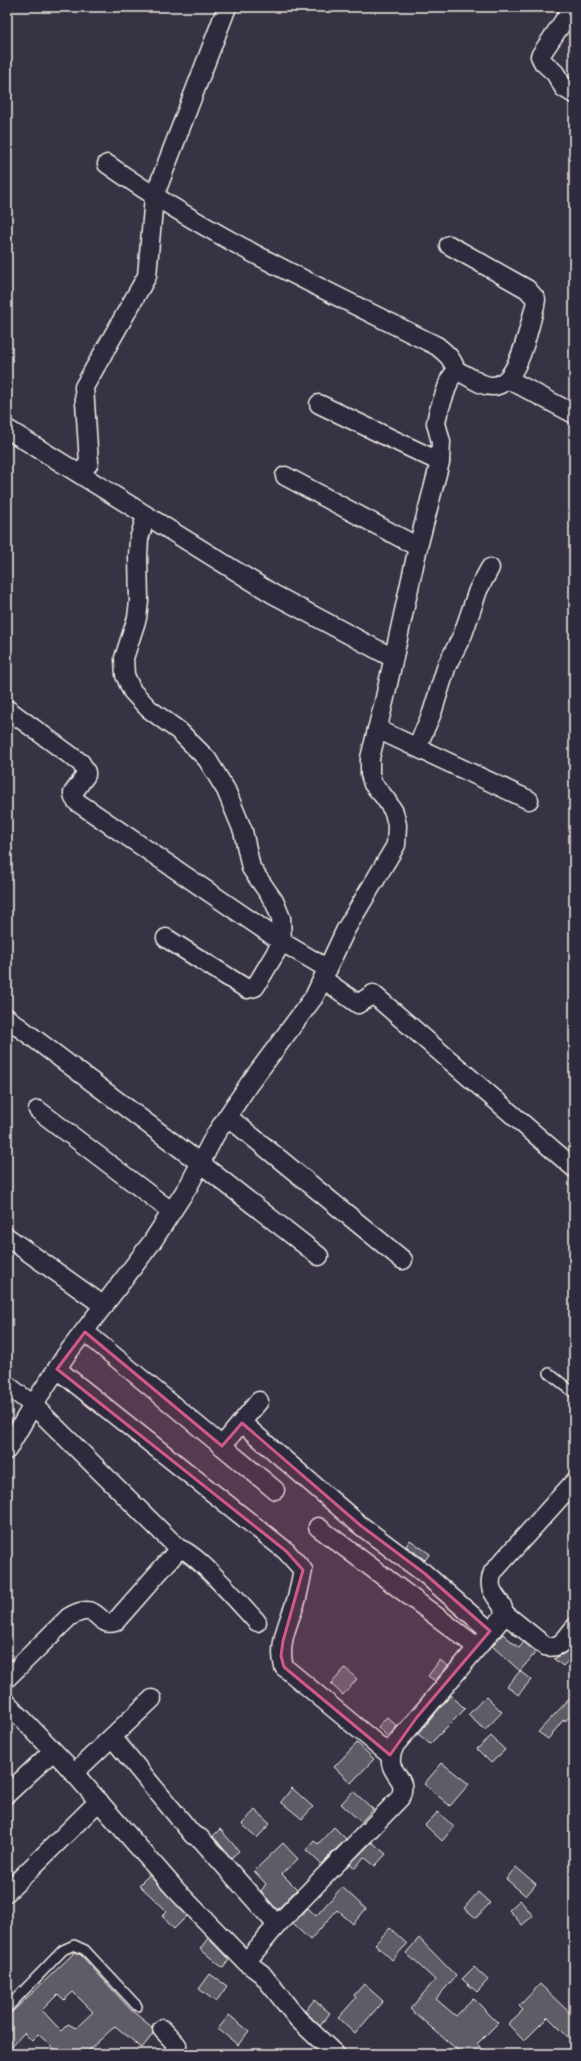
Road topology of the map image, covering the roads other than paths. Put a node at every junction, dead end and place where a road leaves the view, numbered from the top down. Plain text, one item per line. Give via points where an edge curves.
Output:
1 (227, 7) edge
2 (573, 7) edge
3 (574, 94) edge
4 (107, 164) dead end
5 (154, 197) junction
6 (449, 245) dead end
7 (456, 371) junction
8 (508, 379) junction
9 (319, 404) dead end
10 (574, 414) edge
11 (7, 429) edge
12 (440, 462) junction
13 (80, 474) junction
14 (285, 476) dead end
15 (146, 516) junction
16 (418, 547) junction
17 (490, 568) dead end
18 (393, 658) junction
19 (7, 709) edge
20 (377, 729) junction
21 (417, 747) junction
22 (529, 800) dead end
23 (166, 938) dead end
24 (282, 942) junction
25 (326, 974) junction
26 (7, 1018) edge
27 (38, 1110) dead end
28 (228, 1117) junction
29 (200, 1164) junction
30 (574, 1168) edge
31 (171, 1211) junction
32 (7, 1237) edge
33 (319, 1256) dead end
34 (403, 1260) dead end
35 (104, 1306) junction
36 (85, 1332) junction
37 (57, 1369) junction
38 (550, 1373) dead end
39 (7, 1385) edge
40 (574, 1393) edge
41 (259, 1401) dead end
42 (33, 1405) junction
43 (242, 1422) junction
44 (222, 1446) junction
45 (7, 1450) edge
46 (574, 1482) edge
47 (275, 1490) dead end
48 (318, 1527) dead end
49 (179, 1549) junction
50 (504, 1613) junction
51 (257, 1622) dead end
52 (574, 1628) edge
53 (490, 1631) junction
54 (477, 1647) junction
55 (7, 1678) edge
56 (152, 1699) dead end
57 (7, 1703) edge
58 (112, 1737) junction
59 (53, 1751) junction
60 (390, 1755) junction
61 (74, 1773) junction
62 (7, 1794) edge
63 (99, 1801) junction
64 (7, 1892) edge
65 (277, 1925) junction
66 (246, 1962) junction
67 (137, 2006) dead end
68 (7, 2008) edge
69 (162, 2029) dead end
70 (173, 2054) edge
71 (335, 2054) edge

1 - 5 street
2 - 3 street via 540,56 564,88
4 - 5 street
5 - 7 street via 261,258 437,346 448,354
5 - 13 street via 147,276 84,387 89,463
6 - 8 street via 527,289 536,299 519,361
7 - 8 street via 492,387
7 - 12 street via 450,379 436,423 441,442
8 - 10 street
9 - 12 street
11 - 13 street
12 - 16 street
13 - 15 street
14 - 16 street
15 - 18 street via 273,594
15 - 24 street via 139,539 137,618 124,658 125,675 132,690 144,704 179,730 207,759 226,790 243,831 251,868 274,901 280,918
16 - 18 street
17 - 21 street via 475,596 463,634 447,665 432,713
18 - 20 street
19 - 24 street via 81,763 86,775 73,793 77,802
20 - 21 street
20 - 25 street via 370,758 370,774 373,784 394,812 397,825 396,844 346,929
21 - 22 street
23 - 24 street via 248,988 258,984
24 - 25 street
25 - 28 street via 314,997
25 - 30 street via 358,1004 373,994
26 - 29 street
27 - 31 street
28 - 29 street
28 - 34 street
29 - 31 street
29 - 33 street
31 - 35 street via 152,1242
32 - 35 street
35 - 36 street
36 - 37 street
36 - 44 street
37 - 42 street
37 - 60 street via 286,1551 303,1570 283,1642 281,1656 284,1667
38 - 40 lane
39 - 42 street
41 - 43 street
42 - 45 street
42 - 49 street
43 - 44 street
43 - 53 street via 360,1525 424,1574
44 - 47 street
46 - 50 street via 493,1572 490,1586
48 - 54 street
49 - 51 street via 196,1558
49 - 55 street via 115,1622 106,1622 90,1611 80,1611 69,1617
50 - 52 street via 545,1646 552,1647 562,1643
50 - 53 street
53 - 54 street
54 - 60 street via 395,1745
56 - 58 street
57 - 59 street
58 - 61 street
58 - 65 street via 193,1835 200,1838
59 - 61 street
59 - 62 street
60 - 65 street via 391,1767 402,1782 403,1791 400,1798
61 - 63 street
63 - 64 street
63 - 66 street via 176,1890
65 - 66 street
66 - 71 street via 262,1974 298,2020
67 - 68 lane via 85,1950 74,1945 63,1950
69 - 70 street via 178,2045

